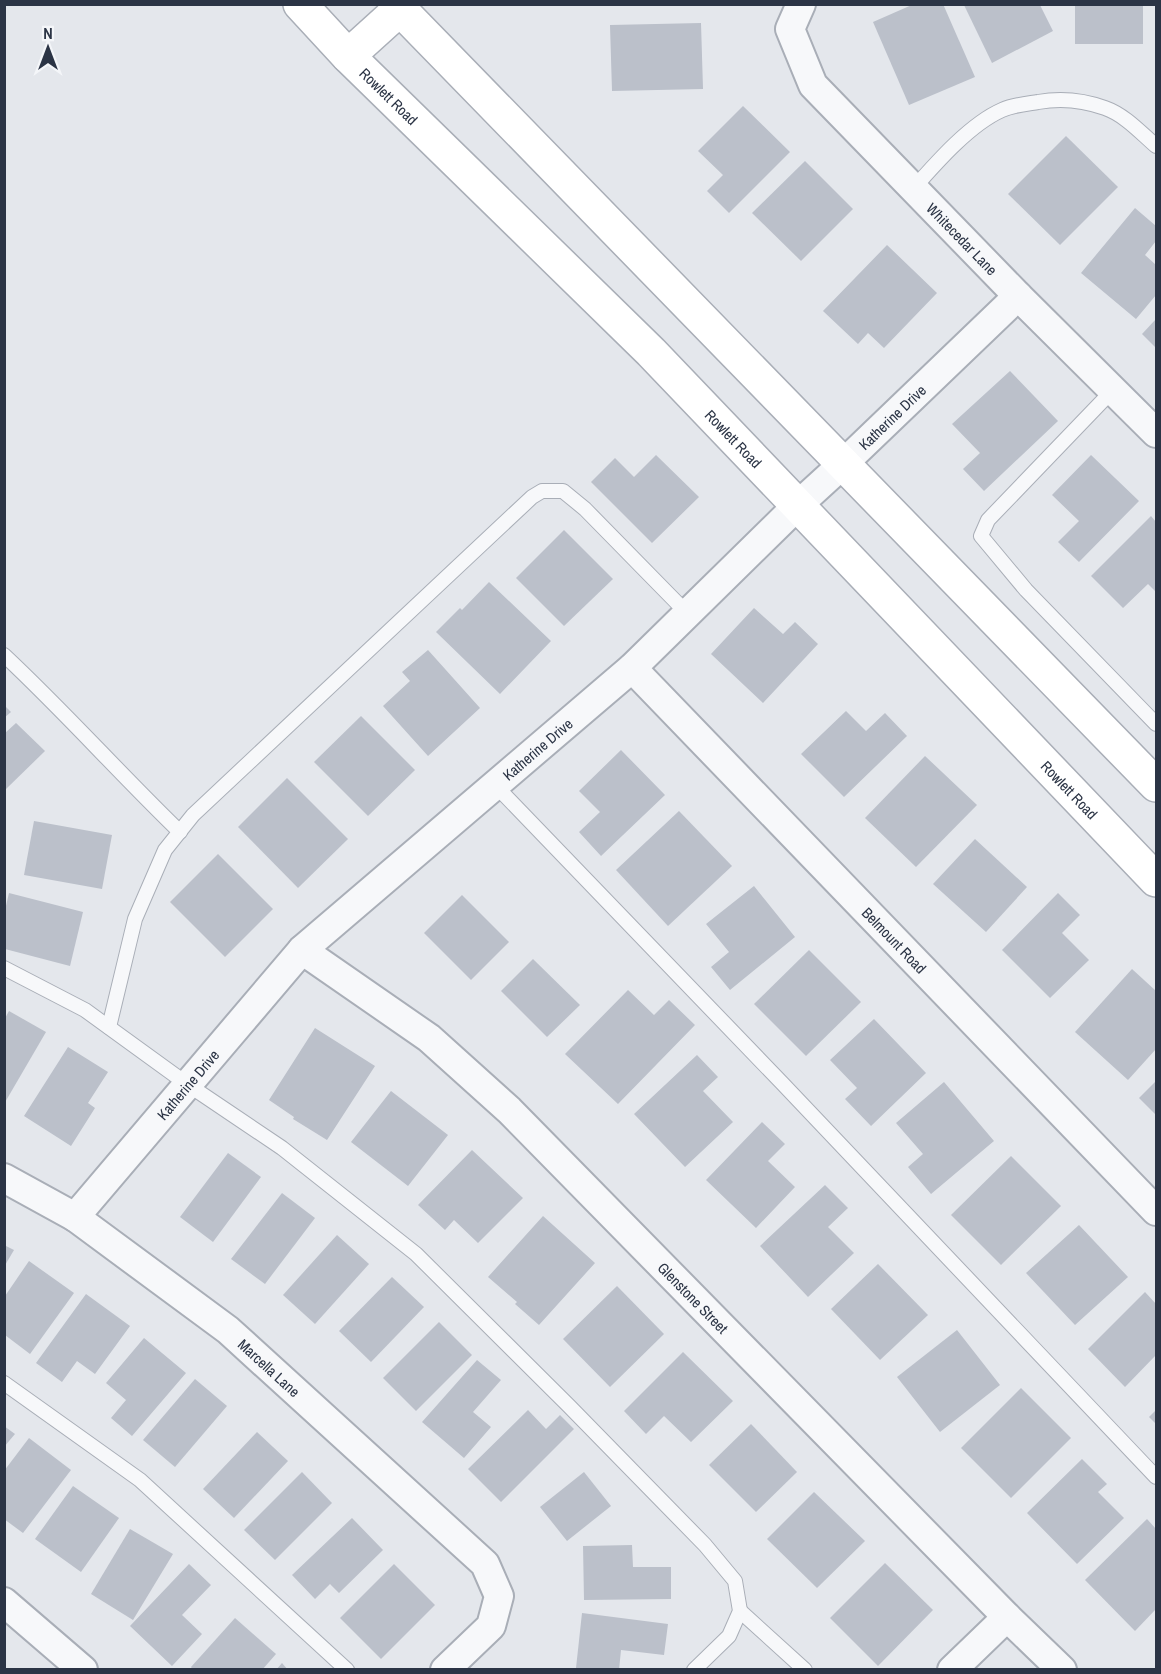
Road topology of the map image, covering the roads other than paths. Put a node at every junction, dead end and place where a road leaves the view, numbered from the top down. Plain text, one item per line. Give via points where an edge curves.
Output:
1 (300, 4) edge
2 (398, 7) edge
3 (796, 17) edge
4 (348, 56) junction
5 (1156, 146) edge
6 (913, 189) junction
7 (1018, 296) junction
8 (1113, 390) junction
9 (1156, 433) edge
10 (844, 464) junction
11 (798, 505) junction
12 (687, 613) junction
13 (4, 655) edge
14 (632, 668) junction
15 (1156, 724) edge
16 (495, 785) junction
17 (1156, 785) edge
18 (180, 832) junction
19 (1156, 880) edge
20 (303, 950) junction
21 (4, 968) edge
22 (109, 1027) junction
23 (187, 1084) junction
24 (4, 1178) edge
25 (1156, 1211) edge
26 (75, 1217) junction
27 (4, 1383) edge
28 (1156, 1477) edge
29 (4, 1602) edge
30 (740, 1611) junction
31 (1007, 1617) junction
32 (82, 1670) edge
33 (347, 1670) edge
34 (445, 1670) edge
35 (694, 1670) edge
36 (805, 1670) edge
37 (952, 1670) edge
38 (1062, 1670) edge

1 - 4 main road, Rowlett Road
2 - 4 main road
2 - 10 main road
3 - 6 street, Whitecedar Lane via 813,85
4 - 11 main road, Rowlett Road via 643,344
5 - 6 lane via 1106,108 1056,99 1017,105 991,116 955,144
6 - 7 street, Whitecedar Lane
7 - 8 street, Whitecedar Lane
7 - 10 street, Katherine Drive
8 - 9 street, Whitecedar Lane
8 - 15 lane via 987,520 981,536 1026,591
10 - 11 street, Katherine Drive
10 - 17 main road
11 - 12 street, Katherine Drive
11 - 19 main road, Rowlett Road
12 - 14 street, Katherine Drive
12 - 18 lane via 585,509 563,491 542,491 193,815
13 - 18 lane
14 - 16 street, Katherine Drive
14 - 25 street, Belmount Road
16 - 20 street, Katherine Drive
16 - 28 lane
18 - 22 lane via 165,850 135,920
20 - 23 street, Katherine Drive
20 - 31 street, Glenstone Street via 429,1038 509,1110
21 - 22 lane via 85,1010
22 - 23 lane
23 - 26 street, Katherine Drive
23 - 30 lane via 282,1148 416,1254 705,1545 735,1581
24 - 26 street, Marcella Lane
26 - 34 street, Marcella Lane via 228,1330 484,1564 499,1596 491,1626
27 - 33 lane via 140,1480
29 - 32 street
30 - 35 lane via 729,1636
30 - 36 lane
31 - 37 street
31 - 38 street, Glenstone Street

